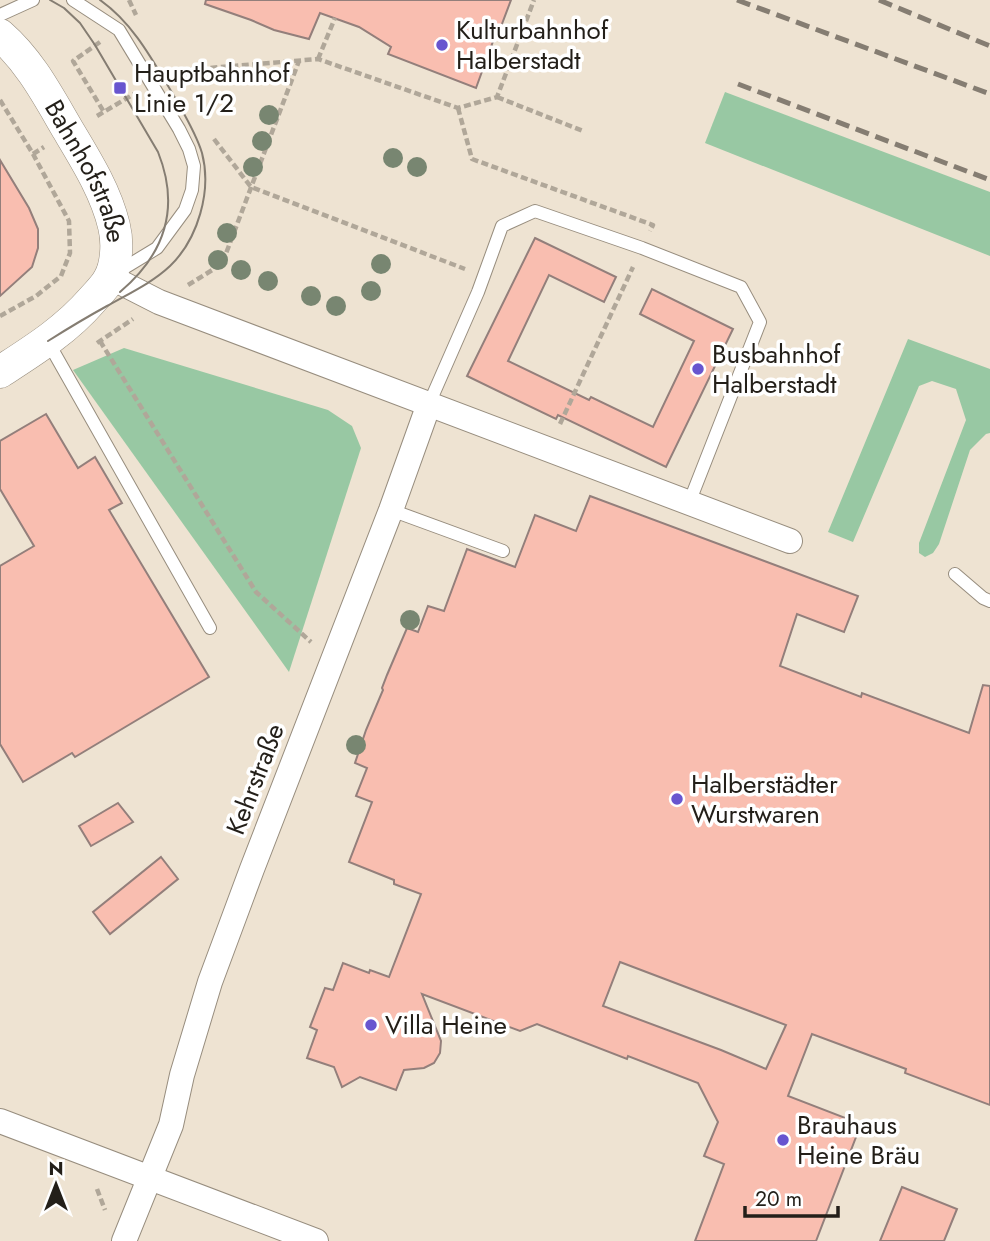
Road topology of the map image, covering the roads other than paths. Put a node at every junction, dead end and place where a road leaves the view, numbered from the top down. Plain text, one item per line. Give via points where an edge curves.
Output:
1 (33, 0) edge
2 (73, 0) edge
3 (0, 15) edge
4 (0, 35) edge
5 (110, 277) junction
6 (48, 341) junction
7 (0, 372) edge
8 (429, 404) junction
9 (689, 503) junction
10 (391, 510) junction
11 (790, 541) dead end
12 (503, 551) dead end
13 (955, 574) dead end
14 (990, 601) edge
15 (210, 628) dead end
16 (0, 1121) edge
17 (149, 1179) junction
18 (124, 1241) edge
19 (316, 1241) edge

1 - 3 lane
2 - 5 lane via 119,30 179,129 194,166 185,210 157,248
4 - 5 street, Bahnhofstraße via 42,86 96,181 115,230
5 - 6 street, Bahnhofstraße
5 - 8 street via 159,302
6 - 7 street, Bahnhofstraße
6 - 15 lane
8 - 9 street
8 - 9 lane via 502,226 535,211 642,248 741,287 760,322
8 - 10 street, Kehrstraße
9 - 11 street
10 - 12 lane
10 - 17 street, Kehrstraße via 210,982 171,1125
13 - 14 lane
16 - 17 street
17 - 18 street, Kehrstraße
17 - 19 street

